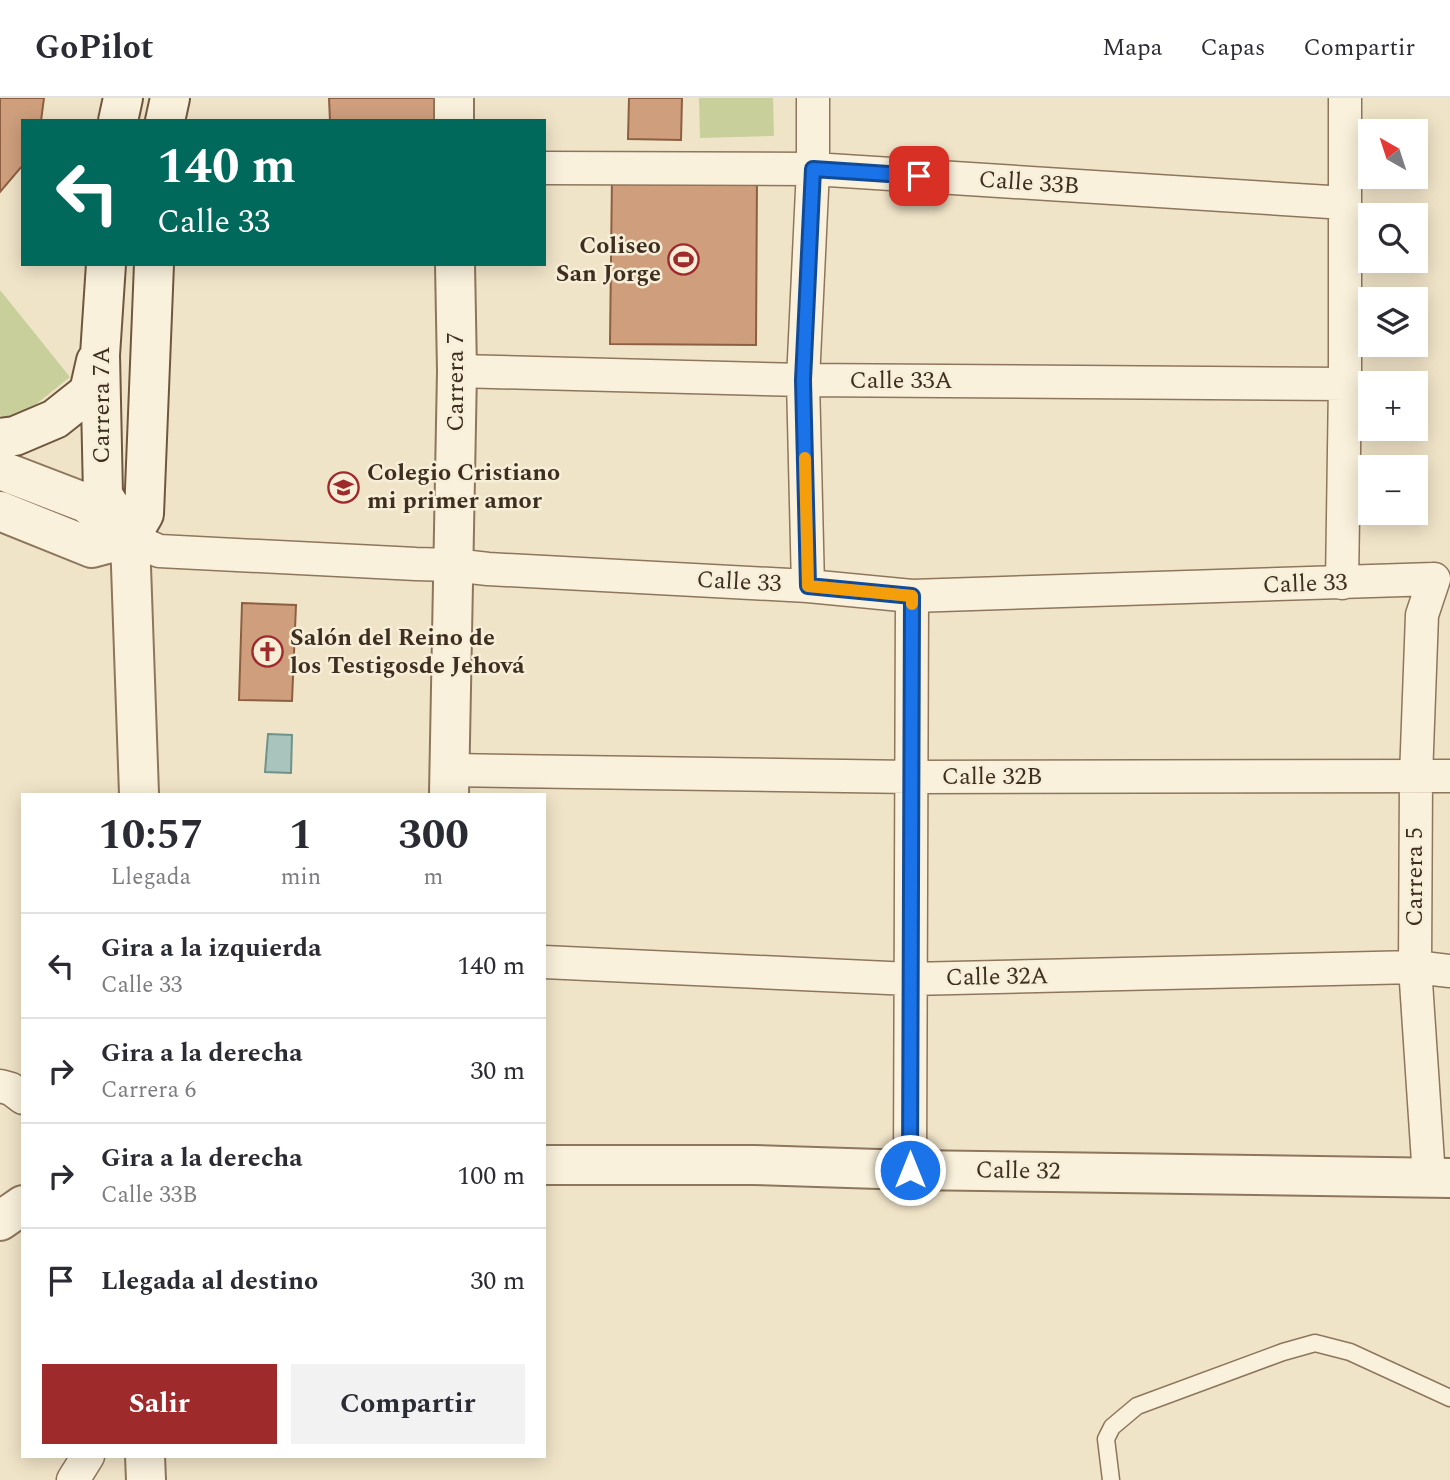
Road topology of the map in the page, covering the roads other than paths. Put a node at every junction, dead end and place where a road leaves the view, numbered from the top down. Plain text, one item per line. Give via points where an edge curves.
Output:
1 (123, 98) edge
2 (170, 98) edge
3 (454, 98) edge
4 (813, 98) edge
5 (1345, 98) edge
6 (118, 119) edge
7 (165, 119) edge
8 (454, 119) edge
9 (546, 168) edge
10 (813, 169) junction
11 (1345, 203) junction
12 (106, 266) edge
13 (154, 266) edge
14 (455, 266) edge
15 (101, 339) junction
16 (457, 371) junction
17 (803, 380) junction
18 (1345, 384) junction
19 (0, 438) edge
20 (0, 470) edge
21 (0, 511) edge
22 (130, 538) junction
23 (453, 565) junction
24 (1442, 573) edge
25 (1342, 583) junction
26 (808, 586) junction
27 (912, 596) junction
28 (1436, 614) edge
29 (1450, 776) edge
30 (911, 777) junction
31 (1416, 777) junction
32 (449, 782) edge
33 (139, 793) edge
34 (546, 962) edge
35 (1415, 967) junction
36 (1450, 971) edge
37 (910, 979) junction
38 (0, 1086) edge
39 (21, 1096) edge
40 (546, 1165) edge
41 (910, 1170) junction
42 (1439, 1178) edge
43 (21, 1206) edge
44 (0, 1221) edge
45 (1450, 1398) edge
46 (87, 1458) edge
47 (145, 1458) edge
48 (74, 1480) edge
49 (146, 1480) edge
50 (1111, 1480) edge

1 - 6 street
2 - 7 street
3 - 8 street
4 - 10 street
5 - 11 street
9 - 10 street, Calle 33B
10 - 11 street, Calle 33B
10 - 17 street
11 - 18 street
12 - 15 street, Carrera 7A
13 - 22 street, Carrera 7A via 144,514
14 - 16 street, Carrera 7
15 - 19 street via 89,392 55,419
15 - 22 street, Carrera 7A via 103,495
16 - 17 street, Calle 33A
16 - 23 street, Carrera 7
17 - 18 street, Calle 33A
17 - 26 street
18 - 25 street
20 - 22 street, Calle 33 via 86,503
21 - 22 street via 92,548
22 - 23 street, Calle 33 via 159,551
22 - 33 street, Carrera 7A
23 - 26 street, Calle 33
23 - 32 street, Carrera 7
24 - 25 street, Calle 33
24 - 28 street, Carrera 5
25 - 27 street, Calle 33
26 - 27 street, Calle 33
27 - 30 street
28 - 31 street, Carrera 5
29 - 31 street, Calle 32B
30 - 31 street, Calle 32B
30 - 32 street, Calle 32B
30 - 37 street
31 - 35 street, Carrera 5
34 - 37 street, Calle 32A
35 - 36 street, Calle 32A
35 - 37 street, Calle 32A
35 - 42 street, Carrera 5
37 - 41 street
38 - 39 street
40 - 41 street, Calle 32
41 - 42 street, Calle 32
43 - 44 street
45 - 50 lane via 1350,1352 1315,1343 1137,1406 1112,1426 1106,1439
46 - 48 street
47 - 49 street

